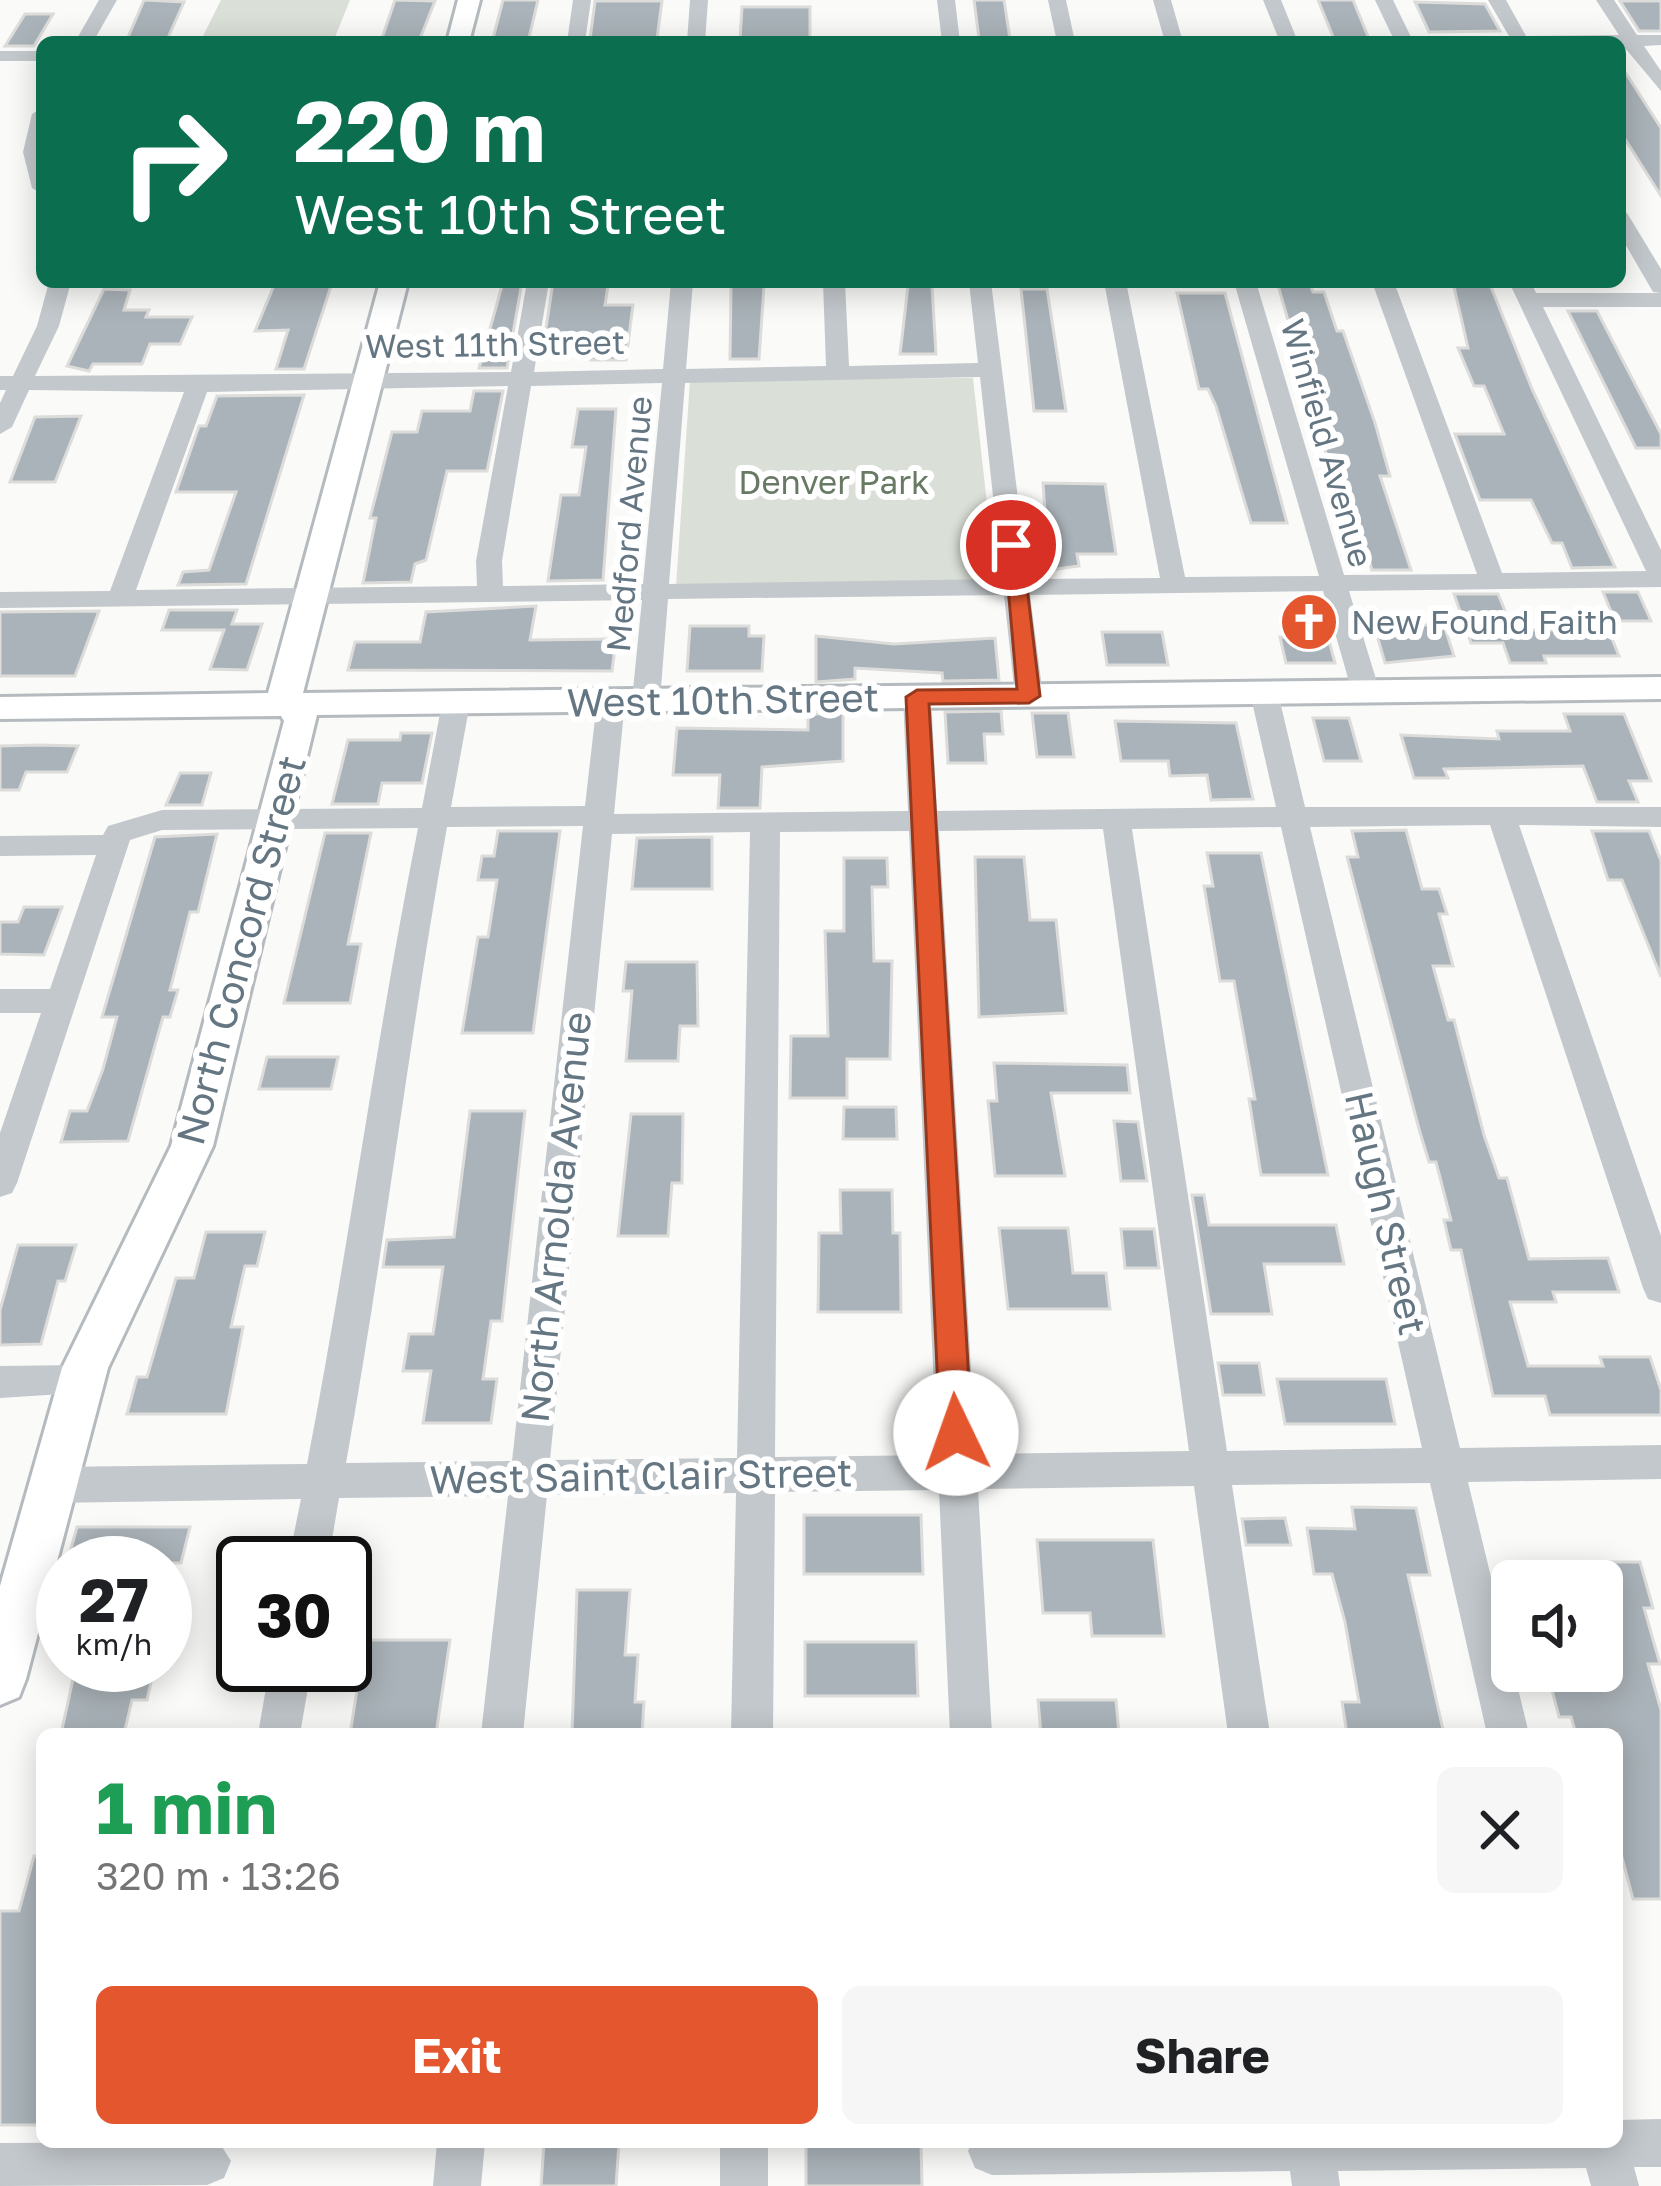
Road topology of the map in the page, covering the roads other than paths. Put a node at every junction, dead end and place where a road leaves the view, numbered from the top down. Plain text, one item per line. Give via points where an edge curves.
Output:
1 (108, 0) edge
2 (470, 0) edge
3 (582, 0) edge
4 (699, 0) edge
5 (946, 0) edge
6 (1058, 0) edge
7 (1162, 0) edge
8 (1272, 0) edge
9 (1384, 0) edge
10 (1497, 0) edge
11 (1606, 0) edge
12 (87, 36) edge
13 (460, 36) edge
14 (577, 36) edge
15 (696, 36) edge
16 (950, 36) edge
17 (1065, 36) edge
18 (1172, 36) edge
19 (1287, 36) edge
20 (1405, 36) edge
21 (1518, 36) edge
22 (1626, 40) edge
23 (1632, 40) junction
24 (1661, 40) edge
25 (0, 56) edge
26 (36, 56) edge
27 (1661, 85) edge
28 (1626, 227) edge
29 (1661, 287) edge
30 (59, 288) edge
31 (392, 288) edge
32 (537, 288) edge
33 (682, 288) edge
34 (834, 288) edge
35 (981, 288) edge
36 (1116, 288) edge
37 (1247, 288) edge
38 (1385, 288) edge
39 (1524, 291) edge
40 (1661, 300) edge
41 (991, 370) junction
42 (838, 372) junction
43 (675, 374) junction
44 (521, 376) junction
45 (369, 378) junction
46 (11, 383) edge
47 (198, 385) junction
48 (0, 427) edge
49 (1661, 577) edge
50 (1493, 583) junction
51 (1335, 586) junction
52 (1172, 587) junction
53 (1016, 589) junction
54 (658, 593) junction
55 (490, 594) junction
56 (309, 596) junction
57 (119, 598) junction
58 (0, 600) edge
59 (1661, 688) edge
60 (1366, 692) junction
61 (1264, 693) junction
62 (1029, 696) junction
63 (917, 697) junction
64 (629, 701) junction
65 (456, 703) junction
66 (293, 705) junction
67 (0, 708) edge
68 (1501, 815) junction
69 (434, 816) junction
70 (1293, 816) junction
71 (1116, 818) junction
72 (1661, 818) edge
73 (597, 820) junction
74 (276, 821) junction
75 (924, 821) junction
76 (765, 823) junction
77 (114, 845) junction
78 (0, 846) edge
79 (0, 1001) edge
80 (60, 1001) junction
81 (0, 1183) edge
82 (1661, 1288) edge
83 (81, 1381) junction
84 (0, 1382) edge
85 (1661, 1462) edge
86 (1445, 1465) junction
87 (1209, 1468) junction
88 (958, 1472) junction
89 (757, 1475) junction
90 (528, 1478) junction
91 (322, 1481) junction
92 (52, 1485) junction
93 (313, 1536) edge
94 (0, 1678) edge
95 (286, 1692) edge
96 (280, 1728) edge
97 (503, 1728) edge
98 (752, 1728) edge
99 (971, 1728) edge
100 (1248, 1728) edge
101 (1507, 1728) edge
102 (1661, 2143) edge
103 (460, 2148) edge
104 (744, 2148) edge
105 (1608, 2157) edge
106 (1312, 2159) edge
107 (993, 2160) edge
108 (207, 2163) edge
109 (0, 2167) edge
110 (457, 2186) edge
111 (743, 2186) edge

1 - 12 street
2 - 13 main road
3 - 14 street
4 - 15 street
5 - 16 street
6 - 17 street
7 - 18 street
8 - 19 street
9 - 20 street
10 - 21 street
11 - 23 street
22 - 23 street
23 - 24 street
23 - 27 street
25 - 26 street
28 - 29 street
30 - 46 street
31 - 45 main road, North Concord Street
32 - 44 street
33 - 43 street, Medford Avenue
34 - 42 street
35 - 41 street
36 - 52 street
37 - 51 street, Winfield Avenue
38 - 50 street
39 - 40 street
39 - 49 street
41 - 42 street, West 11th Street
41 - 53 street
42 - 43 street, West 11th Street
43 - 44 street, West 11th Street
43 - 54 street, Medford Avenue
44 - 45 street, West 11th Street
44 - 55 street
45 - 47 street, West 11th Street
45 - 56 main road, North Concord Street
46 - 47 street, West 11th Street
46 - 48 street
47 - 57 street
49 - 50 street
50 - 51 street
51 - 52 street
51 - 60 street, Winfield Avenue
52 - 53 street
53 - 54 street
53 - 62 street
54 - 55 street
54 - 64 street, Medford Avenue
55 - 56 street
56 - 57 street
56 - 66 main road, North Concord Street via 284,689
57 - 58 street
59 - 60 main road, West 10th Street
60 - 61 main road, West 10th Street
61 - 62 main road, West 10th Street
61 - 70 street, Haugh Street
62 - 63 main road, West 10th Street
63 - 64 main road, West 10th Street
63 - 75 street
64 - 65 main road, West 10th Street
64 - 73 street, North Arnolda Avenue
65 - 66 main road, West 10th Street
65 - 69 street
66 - 67 main road, West 10th Street
66 - 74 main road, North Concord Street via 302,720
68 - 70 street
68 - 72 street
68 - 82 street
69 - 73 street
69 - 74 street
69 - 91 street
70 - 71 street
70 - 86 street, Haugh Street
71 - 75 street
71 - 87 street
73 - 76 street
73 - 90 street, North Arnolda Avenue
74 - 77 street via 162,820 118,832
74 - 83 main road, North Concord Street via 192,1146
75 - 76 street
75 - 88 street
76 - 89 street
77 - 78 street
77 - 80 street
79 - 80 street
80 - 81 street
83 - 84 street
83 - 92 main road, North Concord Street
85 - 86 street, West Saint Clair Street
86 - 87 street, West Saint Clair Street
86 - 101 street, Haugh Street
87 - 88 street, West Saint Clair Street
87 - 100 street
88 - 89 street, West Saint Clair Street
88 - 99 street
89 - 90 street, West Saint Clair Street
89 - 98 street
90 - 91 street, West Saint Clair Street
90 - 97 street, North Arnolda Avenue
91 - 92 street, West Saint Clair Street
91 - 93 street
92 - 94 main road, North Concord Street
95 - 96 street
102 - 105 street
103 - 110 street
104 - 111 street
105 - 106 street
106 - 107 street
108 - 109 street

